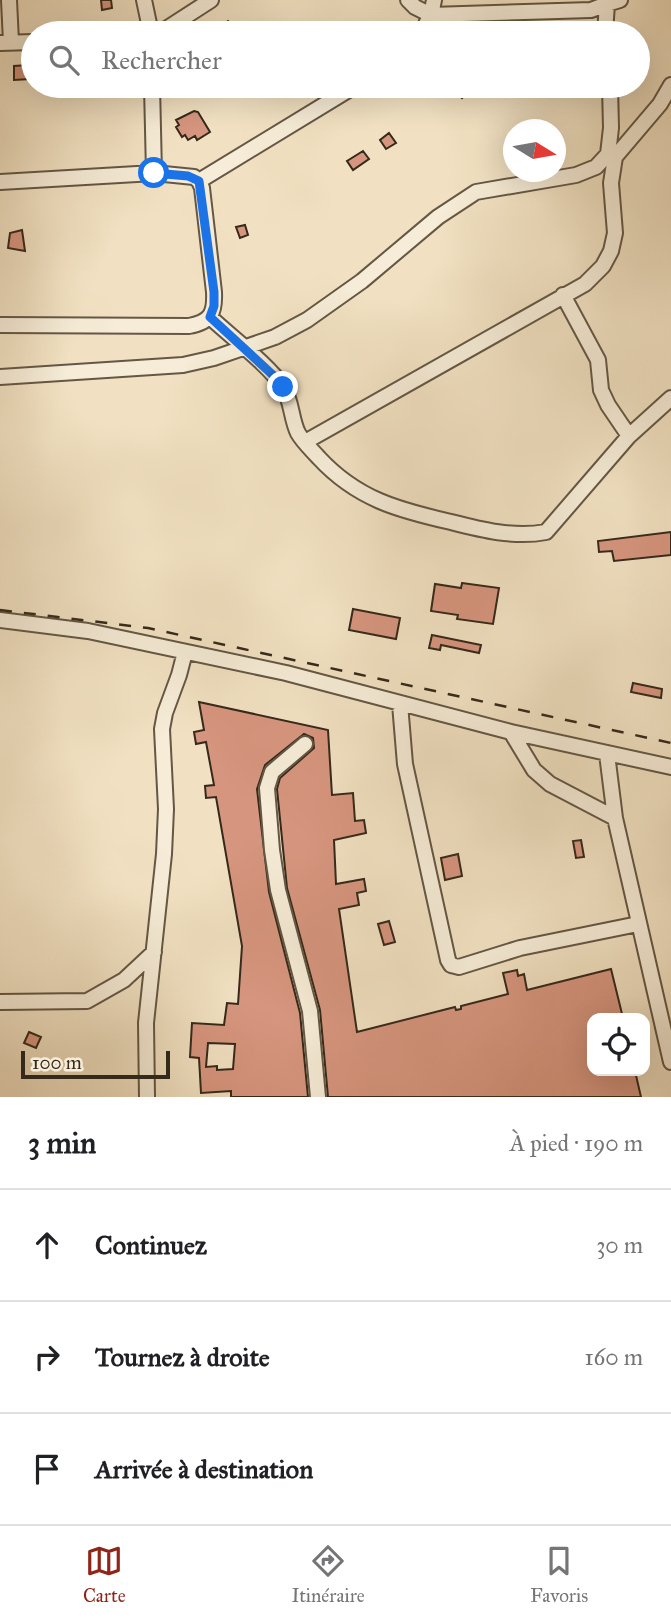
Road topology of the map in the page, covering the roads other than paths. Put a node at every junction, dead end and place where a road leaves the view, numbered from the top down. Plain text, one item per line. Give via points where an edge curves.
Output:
1 (9, 0) edge
2 (144, 0) edge
3 (211, 0) edge
4 (408, 0) edge
5 (603, 4) edge
6 (433, 7) edge
7 (148, 21) edge
8 (179, 21) edge
9 (5, 43) edge
10 (671, 85) edge
11 (152, 98) edge
12 (335, 98) edge
13 (610, 98) edge
14 (612, 155) junction
15 (154, 173) junction
16 (199, 181) junction
17 (0, 182) edge
18 (563, 295) junction
19 (210, 317) junction
20 (0, 326) edge
21 (242, 347) junction
22 (0, 377) edge
23 (671, 398) edge
24 (629, 436) junction
25 (305, 442) junction
26 (0, 620) edge
27 (185, 652) junction
28 (400, 704) junction
29 (511, 732) junction
30 (305, 744) dead end
31 (607, 754) junction
32 (671, 767) edge
33 (615, 818) junction
34 (638, 924) junction
35 (153, 952) junction
36 (0, 1002) edge
37 (671, 1062) edge
38 (147, 1097) edge
39 (318, 1097) edge

1 - 9 street
2 - 7 street
3 - 8 street
4 - 6 street via 415,7
5 - 6 street
10 - 14 street via 660,104
11 - 15 street
12 - 16 street
13 - 14 street
14 - 18 street via 615,233 611,251 585,284
14 - 21 street via 576,175 476,192 307,320
15 - 16 street
15 - 17 street
16 - 19 street via 214,292
18 - 24 street via 598,360 601,390
18 - 25 street
19 - 20 street via 189,326
19 - 21 street
21 - 22 street via 183,365
21 - 25 street via 283,387
23 - 24 street
24 - 25 street via 546,532 518,535 420,514 362,494
26 - 27 street via 88,631
27 - 28 street via 326,682
27 - 35 street via 162,729 166,809
28 - 29 street
28 - 34 street via 405,764 451,965 459,967 520,948
29 - 31 street
29 - 33 street via 534,770 550,784
30 - 39 street via 272,772 267,788 278,890 310,1011
31 - 32 street
31 - 33 street
33 - 34 street
34 - 37 street
35 - 36 street via 124,980 87,1001
35 - 38 street via 146,1023

